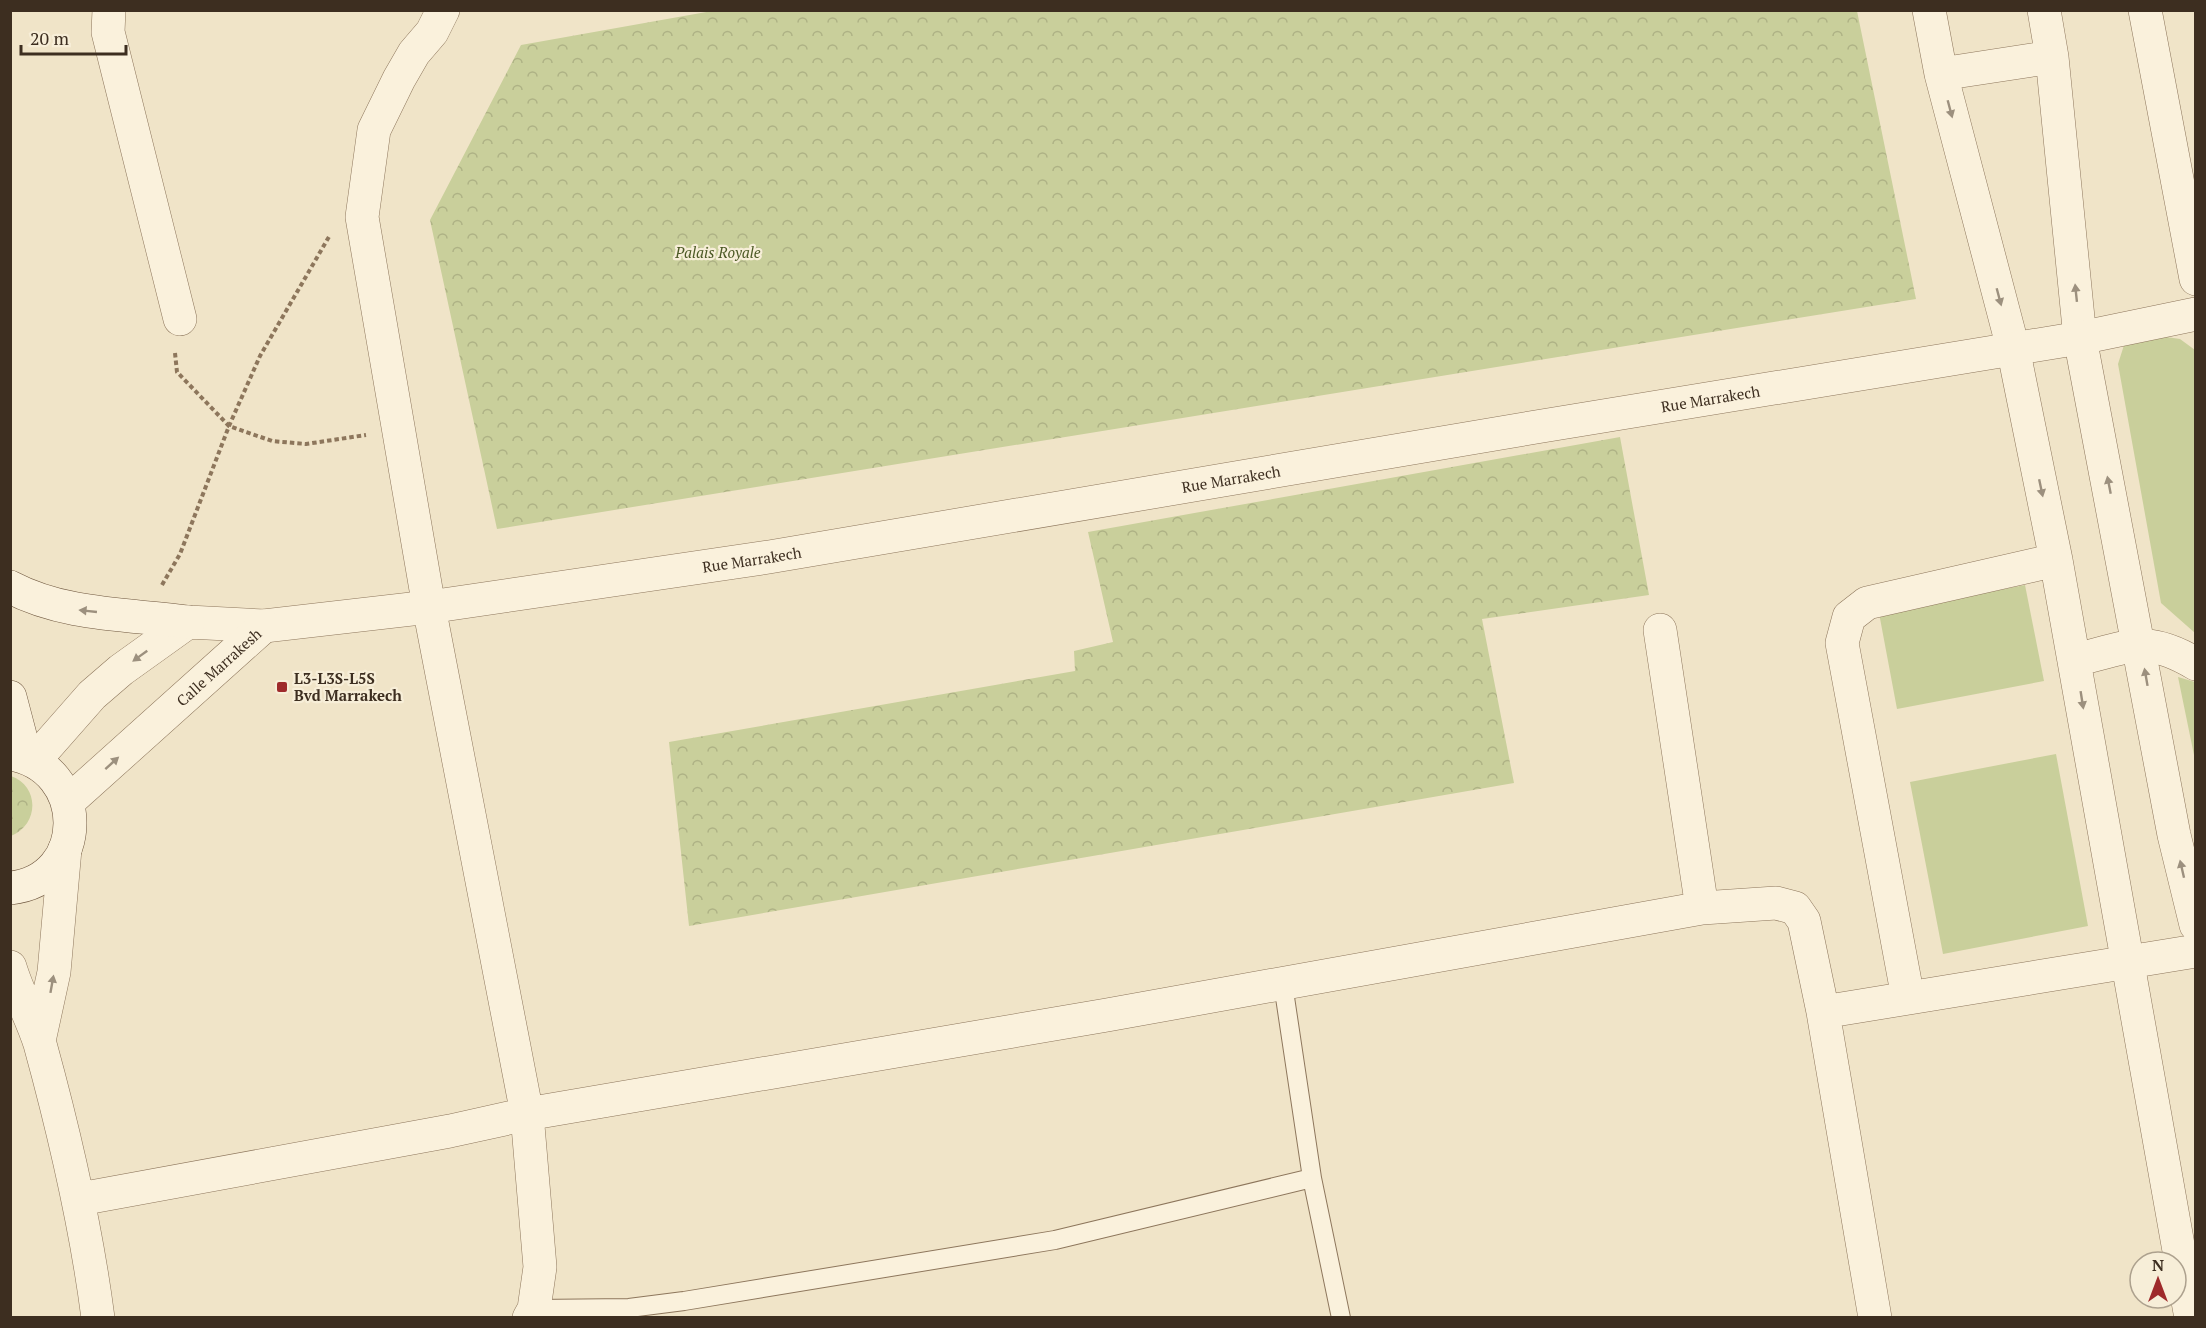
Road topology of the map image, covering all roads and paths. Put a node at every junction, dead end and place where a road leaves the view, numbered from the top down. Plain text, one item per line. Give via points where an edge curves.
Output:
1 (109, 10) edge
2 (443, 10) edge
3 (1929, 10) edge
4 (2044, 10) edge
5 (2145, 10) edge
6 (2052, 57) junction
7 (1941, 74) junction
8 (334, 227) dead end
9 (2196, 279) edge
10 (2196, 314) edge
11 (180, 320) joint
12 (2080, 338) junction
13 (2013, 348) junction
14 (229, 426) junction
15 (399, 427) junction
16 (2056, 560) junction
17 (10, 586) edge
18 (429, 607) junction
19 (138, 615) junction
20 (188, 622) junction
21 (264, 626) junction
22 (1660, 630) dead end
23 (2140, 644) junction
24 (2076, 660) junction
25 (2196, 664) edge
26 (10, 698) edge
27 (24, 758) edge
28 (69, 801) junction
29 (2185, 829) edge
30 (65, 849) junction
31 (10, 888) edge
32 (1702, 908) junction
33 (2196, 926) edge
34 (2196, 951) edge
35 (2126, 960) junction
36 (10, 967) edge
37 (1283, 984) junction
38 (1908, 998) junction
39 (1823, 1012) junction
40 (39, 1041) junction
41 (527, 1114) junction
42 (1312, 1178) junction
43 (80, 1199) junction
44 (531, 1313) edge
45 (98, 1317) edge
46 (1341, 1317) edge
47 (1875, 1317) edge
48 (2191, 1317) edge

1 - 11 street via 108,32
2 - 15 street via 384,105 374,130 366,173 362,218
3 - 7 street
4 - 6 street
5 - 9 street
6 - 7 street
12 -> 6 street
7 -> 13 street
8 - 14 path via 260,356
10 - 12 street, Rue Marrakech
11 - 14 path via 175,345 177,372
12 - 13 street, Rue Marrakech
23 -> 12 street
13 -> 16 street
13 - 18 street, Rue Marrakech via 769,557
14 - 15 path via 272,441 306,444
14 - 19 path via 180,554 159,590
15 - 18 street
16 - 24 street
16 - 38 street via 1868,603 1849,617 1842,644
19 -> 17 street, Calle Marrakesh via 80,611 33,599
18 - 21 street, Rue Marrakech
18 - 41 street
19 - 20 street, Calle Marrakesh
20 - 21 street, Calle Marrakesh
20 -> 27 street via 121,670
28 -> 21 street, Calle Marrakesh
22 - 32 street
23 - 24 street
23 - 25 street via 2173,650
29 -> 23 street
24 -> 35 street
26 - 27 street
27 - 28 street via 49,771
28 - 30 street via 71,825
33 -> 29 street
30 - 31 street via 45,875
40 -> 30 street via 54,972
32 - 37 street
32 - 39 street via 1776,903 1795,908 1804,921
34 - 35 street
35 - 38 street
35 - 48 street
36 - 40 street
37 - 41 street
37 - 42 lane
38 - 39 street
39 - 47 street
40 - 43 street
41 - 43 street
41 - 44 street via 540,1267
42 - 44 lane via 1055,1240 673,1302
42 - 46 lane
43 - 45 street

